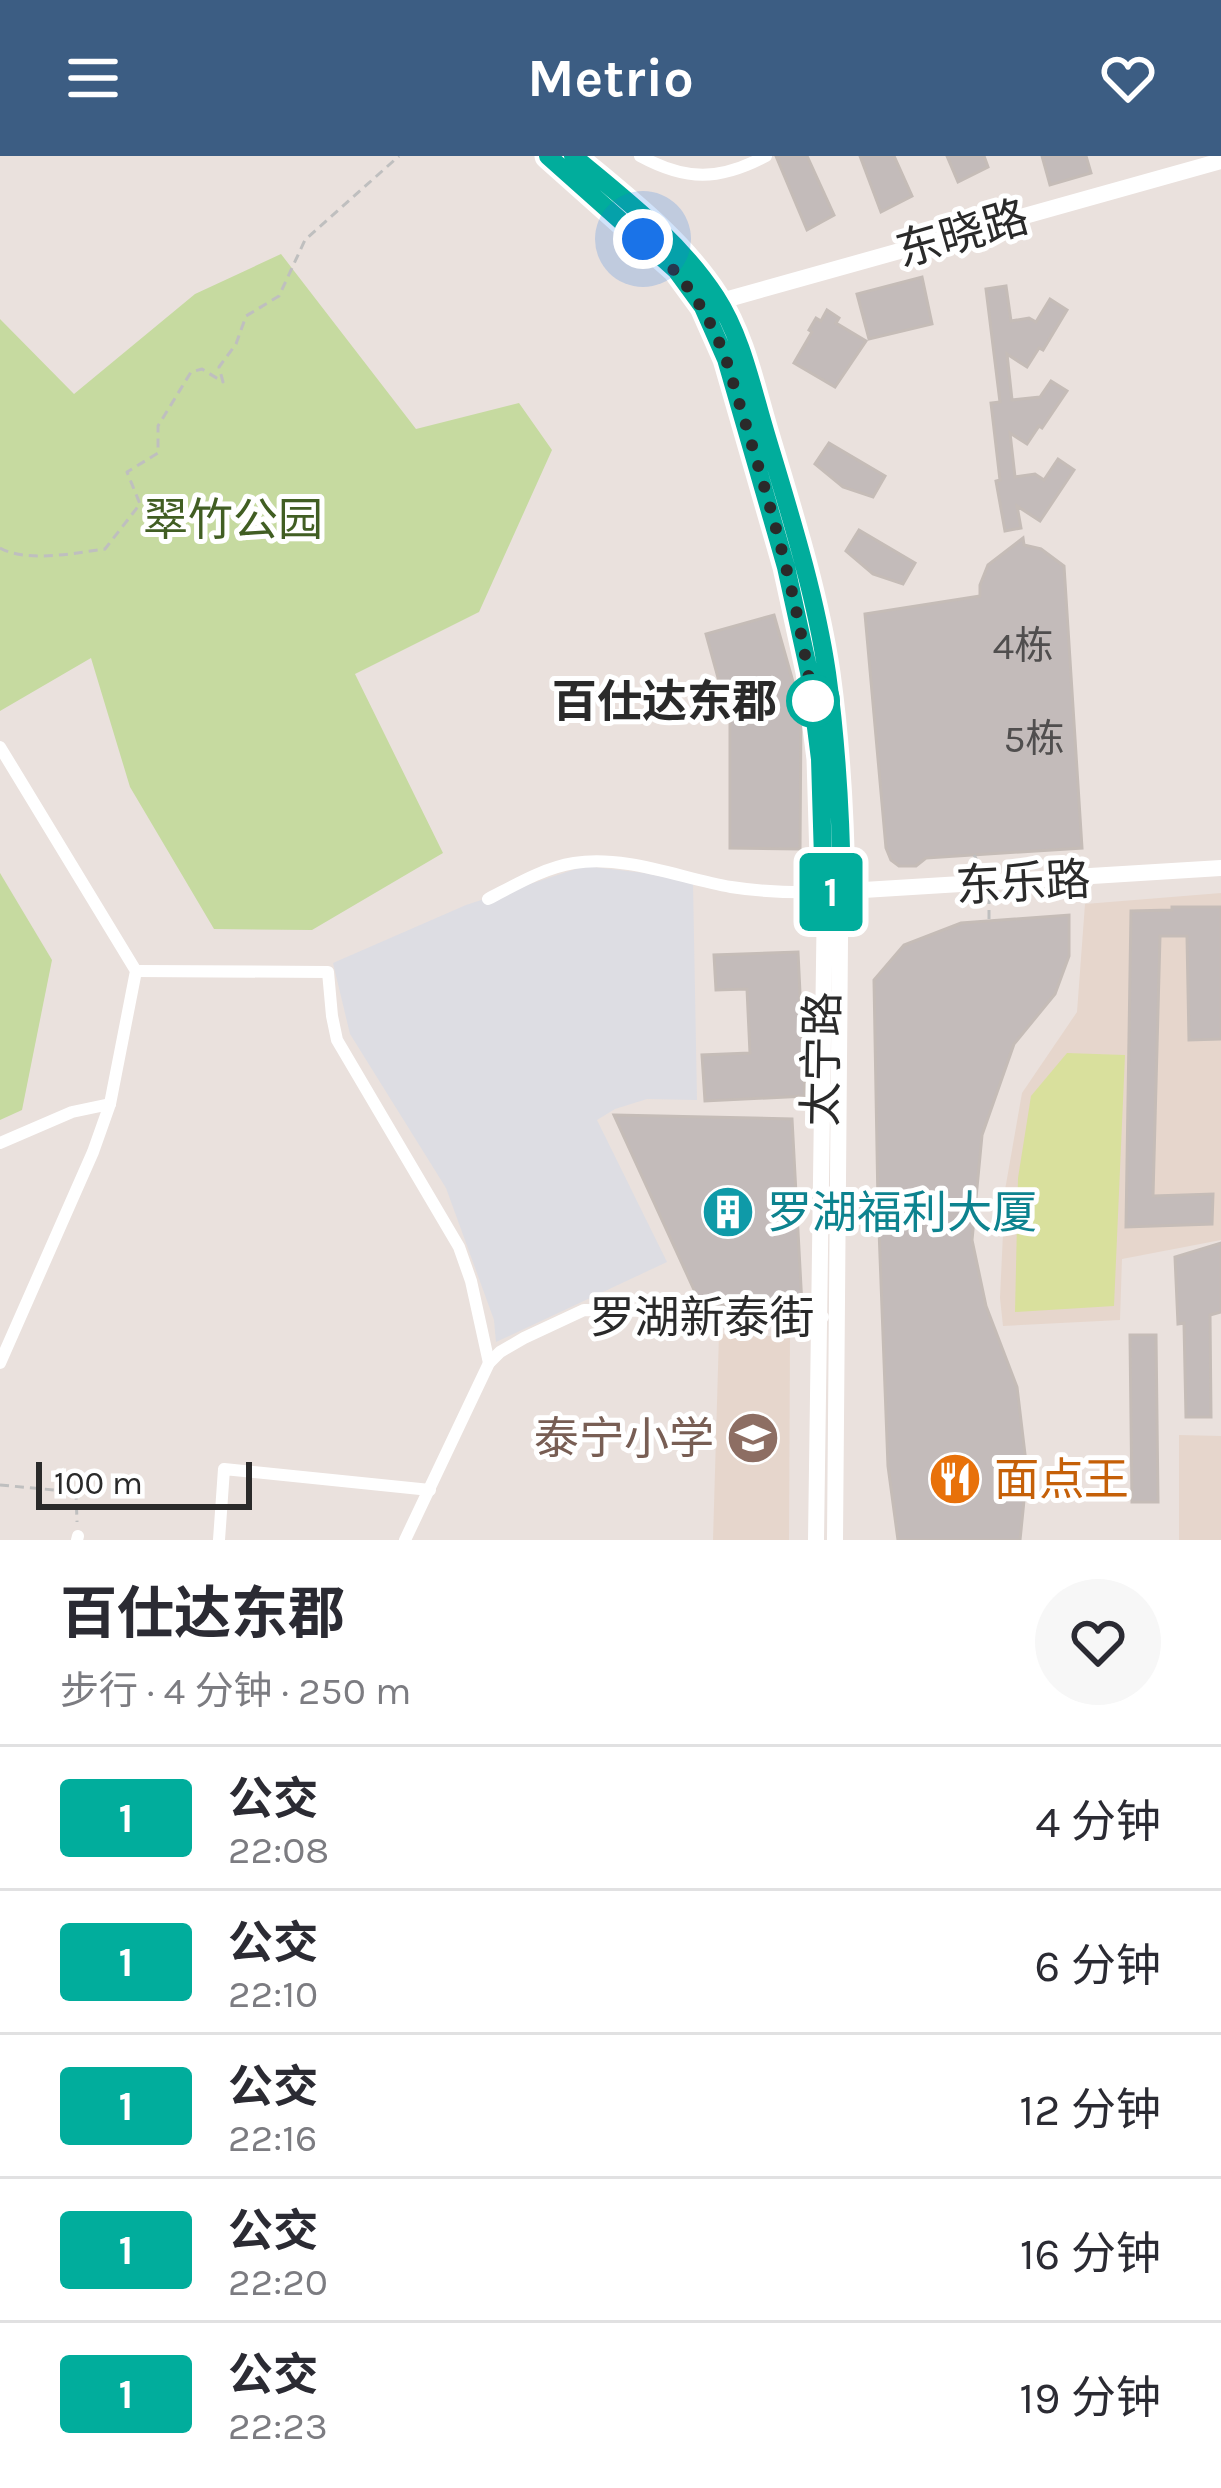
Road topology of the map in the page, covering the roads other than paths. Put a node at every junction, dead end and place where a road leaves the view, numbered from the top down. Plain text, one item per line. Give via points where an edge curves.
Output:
1 (548, 156) edge
2 (573, 156) edge
3 (640, 156) edge
4 (766, 156) edge
5 (1221, 161) edge
6 (711, 304) junction
7 (0, 747) edge
8 (1221, 868) edge
9 (833, 892) junction
10 (488, 899) dead end
11 (136, 971) junction
12 (110, 1104) junction
13 (0, 1143) edge
14 (826, 1317) junction
15 (0, 1363) edge
16 (489, 1363) junction
17 (430, 1490) junction
18 (219, 1540) edge
19 (405, 1540) edge
20 (816, 1540) edge
21 (835, 1540) edge

1 - 6 main road, 太宁路
2 - 6 main road, 太宁路 via 686,258
3 - 4 street via 694,176
5 - 6 main road, 东晓路
6 - 9 main road, 太宁路 via 742,355 826,668 841,819
7 - 11 street
8 - 9 main road, 东乐路
9 - 10 street via 776,893 580,862
9 - 14 main road, 太宁路
11 - 12 street
11 - 16 street via 328,972 338,1040 459,1247
12 - 13 street
12 - 15 street
14 - 16 street, 罗湖新泰街 via 584,1310
14 - 20 main road, 太宁路
14 - 21 main road, 太宁路
16 - 17 street
17 - 18 street via 224,1469
17 - 19 street

